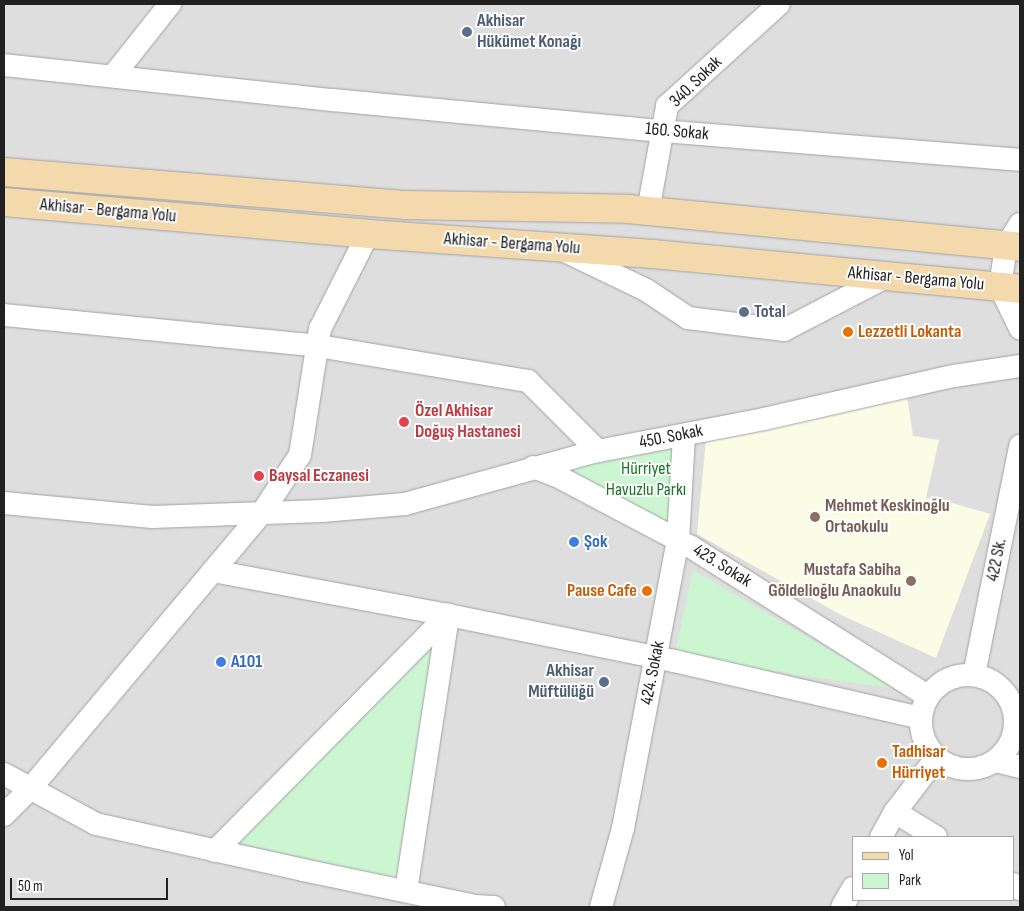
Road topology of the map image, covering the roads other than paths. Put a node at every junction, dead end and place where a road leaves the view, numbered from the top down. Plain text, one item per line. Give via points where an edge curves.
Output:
1 (170, 4) edge
2 (779, 4) edge
3 (4, 65) edge
4 (113, 76) junction
5 (662, 131) junction
6 (1020, 160) edge
7 (4, 172) edge
8 (4, 202) edge
9 (648, 211) junction
10 (368, 234) junction
11 (1016, 239) edge
12 (557, 247) junction
13 (886, 277) junction
14 (1010, 288) edge
15 (4, 315) edge
16 (1020, 328) edge
17 (318, 346) junction
18 (1020, 366) edge
19 (684, 435) junction
20 (598, 451) junction
21 (1020, 451) edge
22 (533, 467) junction
23 (4, 503) edge
24 (262, 513) junction
25 (678, 540) junction
26 (213, 571) junction
27 (448, 614) junction
28 (656, 658) junction
29 (974, 675) junction
30 (928, 696) junction
31 (1016, 703) edge
32 (922, 718) junction
33 (936, 757) junction
34 (996, 761) junction
35 (1020, 767) edge
36 (4, 774) edge
37 (30, 790) junction
38 (895, 812) junction
39 (4, 815) edge
40 (882, 836) edge
41 (934, 836) edge
42 (215, 851) junction
43 (852, 890) edge
44 (406, 892) junction
45 (438, 903) edge
46 (481, 907) edge
47 (601, 907) edge
48 (842, 907) edge

1 - 4 street
2 - 5 street, 340. Sokak via 667,106
3 - 4 street, 160. Sokak
4 - 5 street, 160. Sokak
5 - 6 street, 160. Sokak
5 - 9 street, 340. Sokak
7 - 9 main road, Akhisar - Bergama Yolu via 407,205
8 - 10 main road, Akhisar - Bergama Yolu
9 - 11 main road, Akhisar - Bergama Yolu
10 - 12 main road, Akhisar - Bergama Yolu
10 - 17 street via 320,329
11 - 14 street
12 - 13 main road, Akhisar - Bergama Yolu
12 - 13 street via 646,290 688,318 784,330
13 - 14 main road, Akhisar - Bergama Yolu
14 - 16 street
15 - 17 street
17 - 20 street via 528,381
17 - 24 street via 300,455
18 - 19 street, 450. Sokak via 954,376
19 - 20 street, 450. Sokak
19 - 25 street, 424. Sokak
20 - 22 street, 450. Sokak
21 - 29 street, 422 Sk.
22 - 24 street, 450. Sokak via 406,504
22 - 25 street, 423. Sokak via 557,476
23 - 24 street, 450. Sokak via 152,517
24 - 26 street
25 - 28 street, 424. Sokak
25 - 30 street, 423. Sokak
26 - 27 street
26 - 37 street
27 - 28 street
27 - 42 street
27 - 44 street
28 - 32 street
28 - 47 street, 424. Sokak via 623,828
29 - 30 street via 945,681
29 - 31 street via 1002,688
30 - 32 street
31 - 34 street via 1014,734 1008,749
32 - 33 street via 925,738
33 - 34 street via 965,769 982,768
33 - 38 street
34 - 35 street
36 - 37 street
37 - 39 street
37 - 42 street via 96,824
38 - 40 street
38 - 41 street
42 - 44 street
43 - 48 street
44 - 45 street
45 - 46 street

